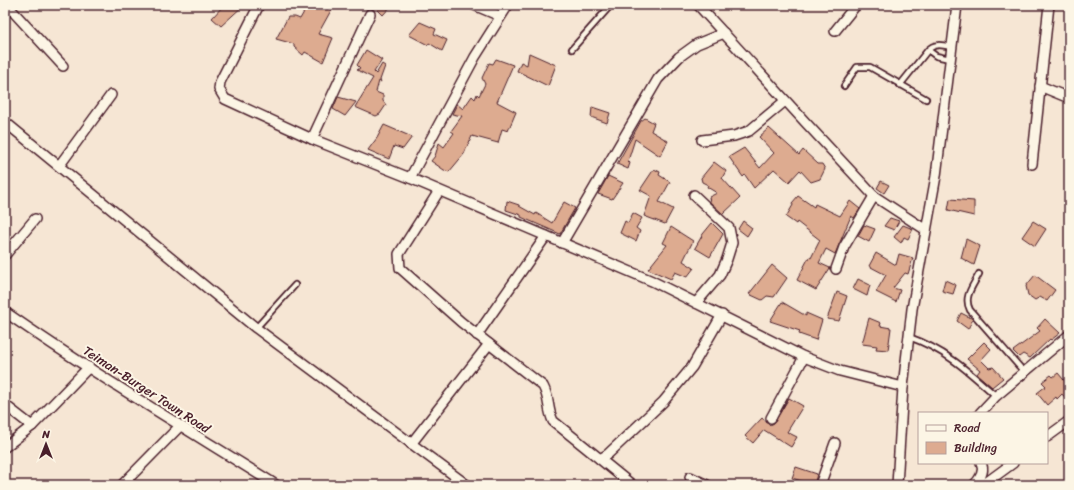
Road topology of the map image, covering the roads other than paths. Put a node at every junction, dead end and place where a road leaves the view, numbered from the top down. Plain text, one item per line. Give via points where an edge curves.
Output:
1 (7, 5) edge
2 (259, 5) edge
3 (474, 5) edge
4 (508, 5) edge
5 (611, 5) edge
6 (698, 5) edge
7 (856, 5) edge
8 (957, 5) edge
9 (1049, 5) edge
10 (370, 14) dead end
11 (500, 16) junction
12 (724, 32) junction
13 (835, 32) dead end
14 (951, 47) junction
15 (572, 49) dead end
16 (928, 50) junction
17 (950, 59) junction
18 (63, 66) dead end
19 (900, 85) junction
20 (844, 86) dead end
21 (1040, 86) junction
22 (112, 95) dead end
23 (1069, 98) edge
24 (926, 99) dead end
25 (785, 100) junction
26 (5, 122) edge
27 (312, 139) junction
28 (702, 140) dead end
29 (1032, 164) dead end
30 (59, 166) junction
31 (410, 178) junction
32 (439, 191) junction
33 (694, 195) dead end
34 (874, 196) junction
35 (35, 219) dead end
36 (926, 230) junction
37 (546, 236) junction
38 (562, 243) junction
39 (5, 255) edge
40 (836, 269) dead end
41 (979, 274) dead end
42 (294, 285) dead end
43 (696, 303) junction
44 (5, 312) edge
45 (722, 315) junction
46 (256, 328) junction
47 (477, 335) junction
48 (1069, 335) edge
49 (909, 337) junction
50 (489, 344) junction
51 (804, 357) junction
52 (89, 367) junction
53 (1025, 373) junction
54 (903, 387) junction
55 (996, 396) junction
56 (5, 405) edge
57 (981, 412) edge
58 (771, 418) dead end
59 (1069, 421) edge
60 (32, 426) junction
61 (180, 426) junction
62 (1048, 437) edge
63 (835, 443) dead end
64 (411, 444) junction
65 (5, 447) edge
66 (600, 459) junction
67 (981, 464) edge
68 (1011, 464) edge
69 (690, 477) dead end
70 (979, 484) edge
71 (122, 485) edge
72 (275, 485) edge
73 (467, 485) edge
74 (632, 485) edge
75 (707, 485) edge
76 (820, 485) edge
77 (897, 485) edge

1 - 18 street
2 - 27 street via 220,82 219,89 225,99
3 - 11 street
4 - 11 street
5 - 15 lane
6 - 12 street
7 - 13 street
8 - 14 street
9 - 21 street
10 - 27 street
11 - 31 street
12 - 25 street
12 - 38 street via 697,44 679,57 658,79
14 - 16 lane via 931,46
14 - 17 street
16 - 17 lane via 936,56
16 - 19 lane
17 - 36 street via 936,176
19 - 20 lane via 870,68 860,66
19 - 24 lane
21 - 23 street
21 - 29 street
22 - 30 street
25 - 28 street via 749,131 734,136
25 - 34 street
26 - 30 street
27 - 31 street
30 - 46 street
31 - 32 street
32 - 37 street
32 - 47 street via 399,254 400,268
33 - 43 street via 729,228 732,243 720,275
34 - 36 street
34 - 40 street via 844,247
35 - 39 street
36 - 49 street
37 - 38 street
37 - 47 street
38 - 43 street via 652,281
41 - 53 lane via 970,290 967,304
42 - 46 lane
43 - 45 street
44 - 52 street, Teiman-Burger Town Road
45 - 51 street
45 - 66 street via 692,367 663,402
46 - 64 street
47 - 50 street
48 - 53 street
49 - 54 street
49 - 55 lane via 962,365
50 - 64 street
50 - 66 street via 543,386 548,395 553,420
51 - 54 street via 840,371
51 - 58 street
52 - 60 street
52 - 61 street, Teiman-Burger Town Road
53 - 55 street
54 - 77 street
55 - 57 street
56 - 60 street
59 - 62 street
60 - 65 street
61 - 71 street
61 - 72 street, Teiman-Burger Town Road
63 - 76 street
64 - 73 street
66 - 74 street
67 - 70 street
68 - 70 street
69 - 75 street

